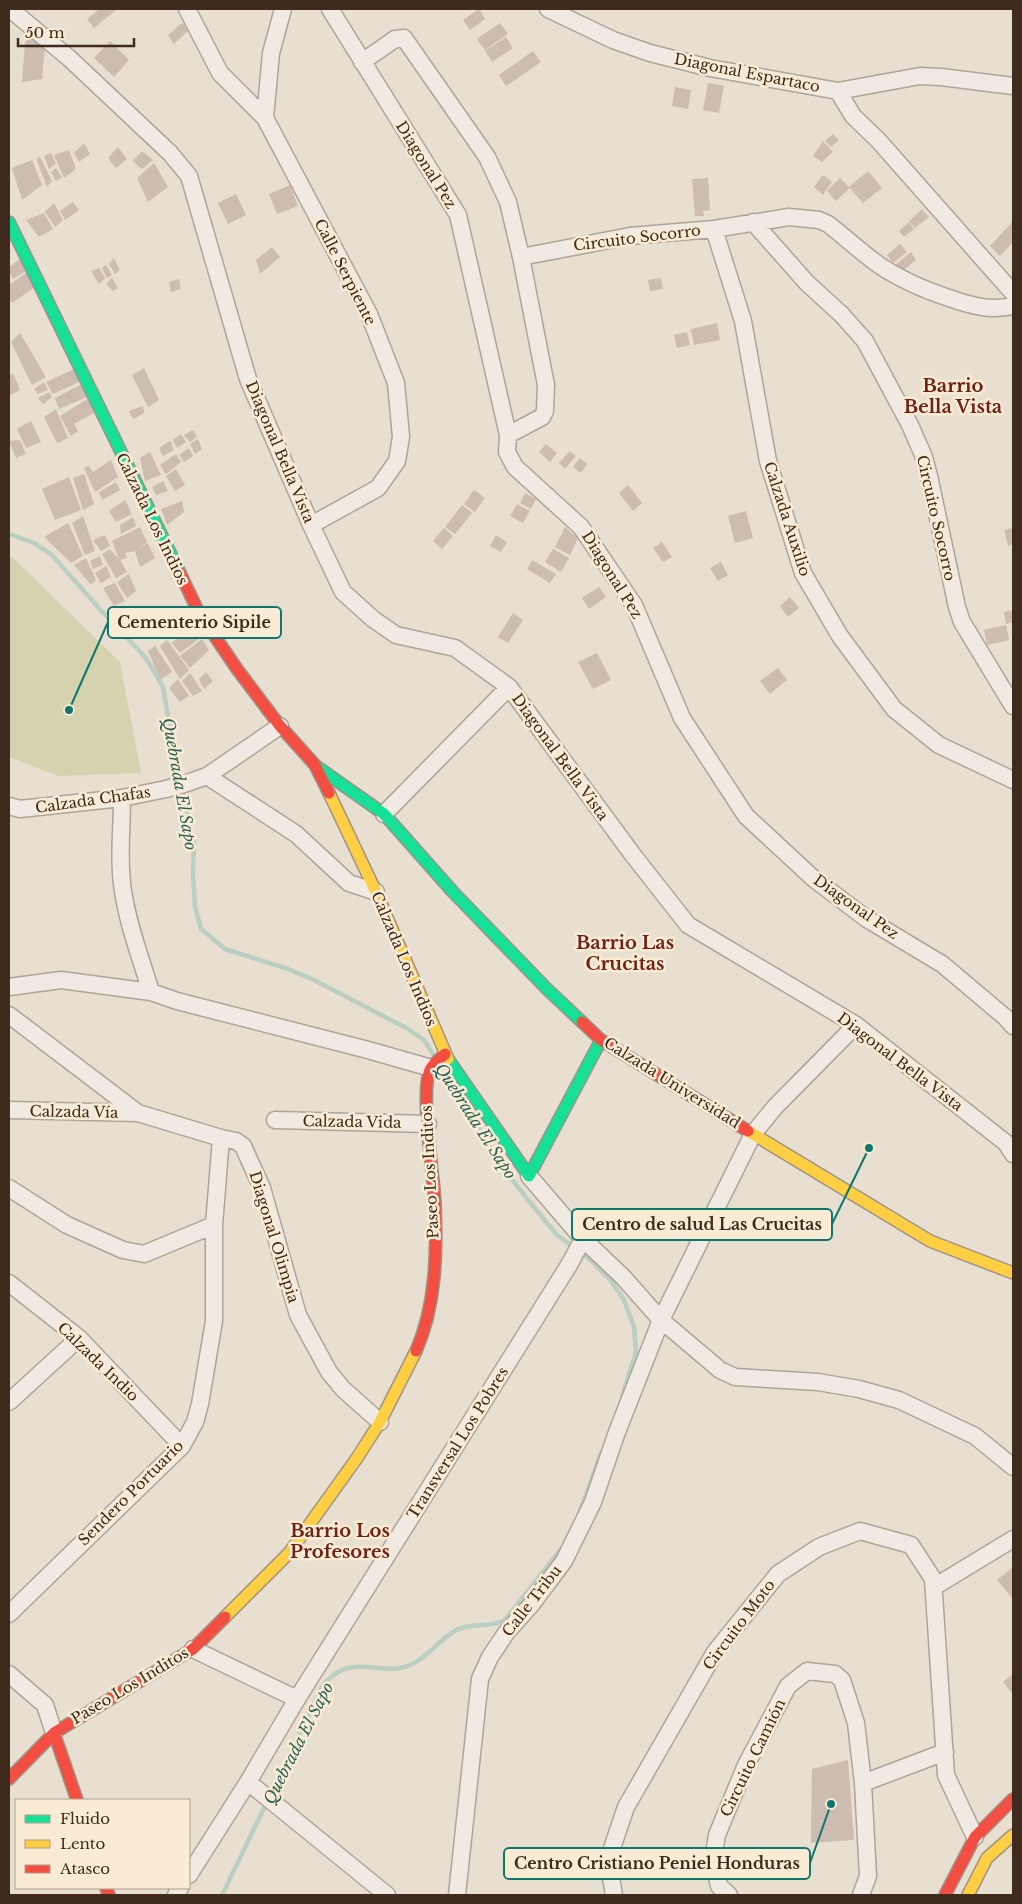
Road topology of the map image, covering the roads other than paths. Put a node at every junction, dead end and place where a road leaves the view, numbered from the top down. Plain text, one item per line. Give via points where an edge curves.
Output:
1 (10, 9) edge
2 (187, 9) edge
3 (283, 9) edge
4 (330, 9) edge
5 (548, 9) edge
6 (362, 62) junction
7 (1013, 86) edge
8 (838, 91) junction
9 (265, 118) junction
10 (9, 222) edge
11 (753, 222) junction
12 (714, 228) junction
13 (521, 256) junction
14 (1013, 293) edge
15 (1013, 306) edge
16 (508, 435) junction
17 (312, 524) junction
18 (508, 687) junction
19 (1013, 706) edge
20 (280, 726) junction
21 (315, 765) junction
22 (208, 776) junction
23 (1013, 780) edge
24 (122, 798) junction
25 (9, 806) edge
26 (384, 814) junction
27 (376, 892) junction
28 (9, 987) edge
29 (151, 992) junction
30 (9, 1015) edge
31 (856, 1025) junction
32 (1013, 1026) edge
33 (601, 1040) junction
34 (444, 1054) junction
35 (431, 1068) junction
36 (9, 1110) edge
37 (138, 1113) junction
38 (275, 1120) dead end
39 (428, 1124) junction
40 (753, 1134) junction
41 (220, 1138) junction
42 (1011, 1144) edge
43 (529, 1176) junction
44 (9, 1188) edge
45 (214, 1226) junction
46 (581, 1243) junction
47 (1013, 1273) edge
48 (9, 1283) edge
49 (661, 1320) junction
50 (79, 1338) junction
51 (9, 1402) edge
52 (380, 1422) junction
53 (182, 1446) junction
54 (1013, 1467) edge
55 (1013, 1539) edge
56 (934, 1587) junction
57 (9, 1614) edge
58 (193, 1649) junction
59 (9, 1674) edge
60 (297, 1699) junction
61 (54, 1733) junction
62 (945, 1752) junction
63 (9, 1779) edge
64 (248, 1782) junction
65 (863, 1783) junction
66 (77, 1799) edge
67 (1013, 1799) edge
68 (1013, 1835) edge
69 (975, 1837) junction
70 (190, 1873) edge
71 (387, 1895) edge
72 (456, 1895) edge
73 (614, 1895) edge
74 (729, 1895) edge
75 (861, 1895) edge
76 (946, 1895) edge
77 (968, 1895) edge

1 - 17 street, Diagonal Bella Vista via 76,64 170,153 189,176 248,379
2 - 9 street, Calle Serpiente via 220,73
3 - 9 street via 271,54
4 - 6 street, Diagonal Pez
5 - 8 street, Diagonal Espartaco via 613,40 661,56
6 - 13 street via 395,39 404,38 487,157 508,202
6 - 16 street, Diagonal Pez via 458,215
7 - 8 street via 915,76
8 - 14 street, Diagonal Espartaco via 853,116
9 - 17 street, Calle Serpiente via 369,314 396,383 401,437 397,461 378,488
10 - 20 street, Calzada Los Indios via 199,613
11 - 12 street, Circuito Socorro
11 - 15 street, Circuito Socorro via 789,217 818,220 907,282 972,306
11 - 19 street, Circuito Socorro via 865,341 924,457 962,622
12 - 13 street, Circuito Socorro via 630,236
12 - 23 street, Calzada Auxilio via 743,321 768,461 803,573 840,636 894,709 939,745
13 - 16 street via 546,385 545,411 542,417
16 - 32 street, Diagonal Pez via 507,452 515,467 581,527 634,605 682,718 746,816 814,879 867,918 942,964
17 - 18 street, Diagonal Bella Vista via 343,592 373,619 396,635 455,648
18 - 26 street
18 - 31 street, Diagonal Bella Vista via 632,856 688,925
20 - 21 street, Calzada Los Indios
20 - 22 street, Calzada Chafas
21 - 26 street, Calzada Universidad
21 - 27 street, Calzada Los Indios
22 - 24 street, Calzada Chafas
22 - 27 street via 296,834 349,883
24 - 25 street, Calzada Chafas via 20,809
24 - 29 street via 122,890
26 - 33 street, Calzada Universidad via 480,920
27 - 34 street, Calzada Los Indios
28 - 29 street via 61,980
29 - 35 street
30 - 37 street, Diagonal Olimpia
31 - 40 street, Calle Tribu via 775,1107
31 - 42 street, Diagonal Bella Vista
33 - 40 street, Calzada Universidad
33 - 43 street
34 - 35 street
34 - 43 street, Calzada Los Indios
35 - 39 street, Paseo Los Inditos via 426,1094
36 - 37 street, Calzada Vía
37 - 41 street, Diagonal Olimpia
38 - 39 street, Calzada Vida
39 - 52 street, Paseo Los Inditos via 435,1204 434,1282 418,1348
40 - 47 street, Calzada Universidad via 930,1241
40 - 49 street, Calle Tribu
41 - 45 street, Sendero Portuario
41 - 52 street, Diagonal Olimpia via 243,1146 262,1188 298,1315 329,1372
43 - 46 street, Calzada Los Indios
44 - 45 street via 67,1225 122,1250 144,1254
45 - 53 street, Sendero Portuario via 214,1321 200,1404
46 - 49 street, Calzada Los Indios via 623,1277
46 - 60 street, Transversal Los Pobres
48 - 50 street, Calzada Indio
49 - 54 street, Calzada Los Indios via 720,1370 735,1377 818,1382 899,1400 975,1436
49 - 72 street, Calle Tribu via 616,1432 593,1502 564,1561 506,1634 480,1679
50 - 51 street
50 - 53 street, Calzada Indio
52 - 58 street, Paseo Los Inditos via 289,1553
53 - 57 street, Sendero Portuario
55 - 56 street
56 - 62 street, Circuito Moto
56 - 73 street, Circuito Moto via 933,1579 911,1544 860,1532 819,1547 778,1574 715,1652 626,1807 608,1860
58 - 60 street
58 - 61 street, Paseo Los Inditos
59 - 61 street via 45,1705
60 - 64 street, Transversal Los Pobres
61 - 63 street, Paseo Los Inditos
61 - 66 street
62 - 65 street
62 - 69 street, Circuito Moto via 946,1775
64 - 70 street, Transversal Los Pobres
64 - 71 street
65 - 74 street, Circuito Camión via 856,1723 842,1680 834,1674 807,1672 788,1686 746,1765 717,1835 713,1859 719,1886
65 - 75 street, Circuito Camión via 868,1876
67 - 69 street
68 - 77 street via 987,1858
69 - 76 street

